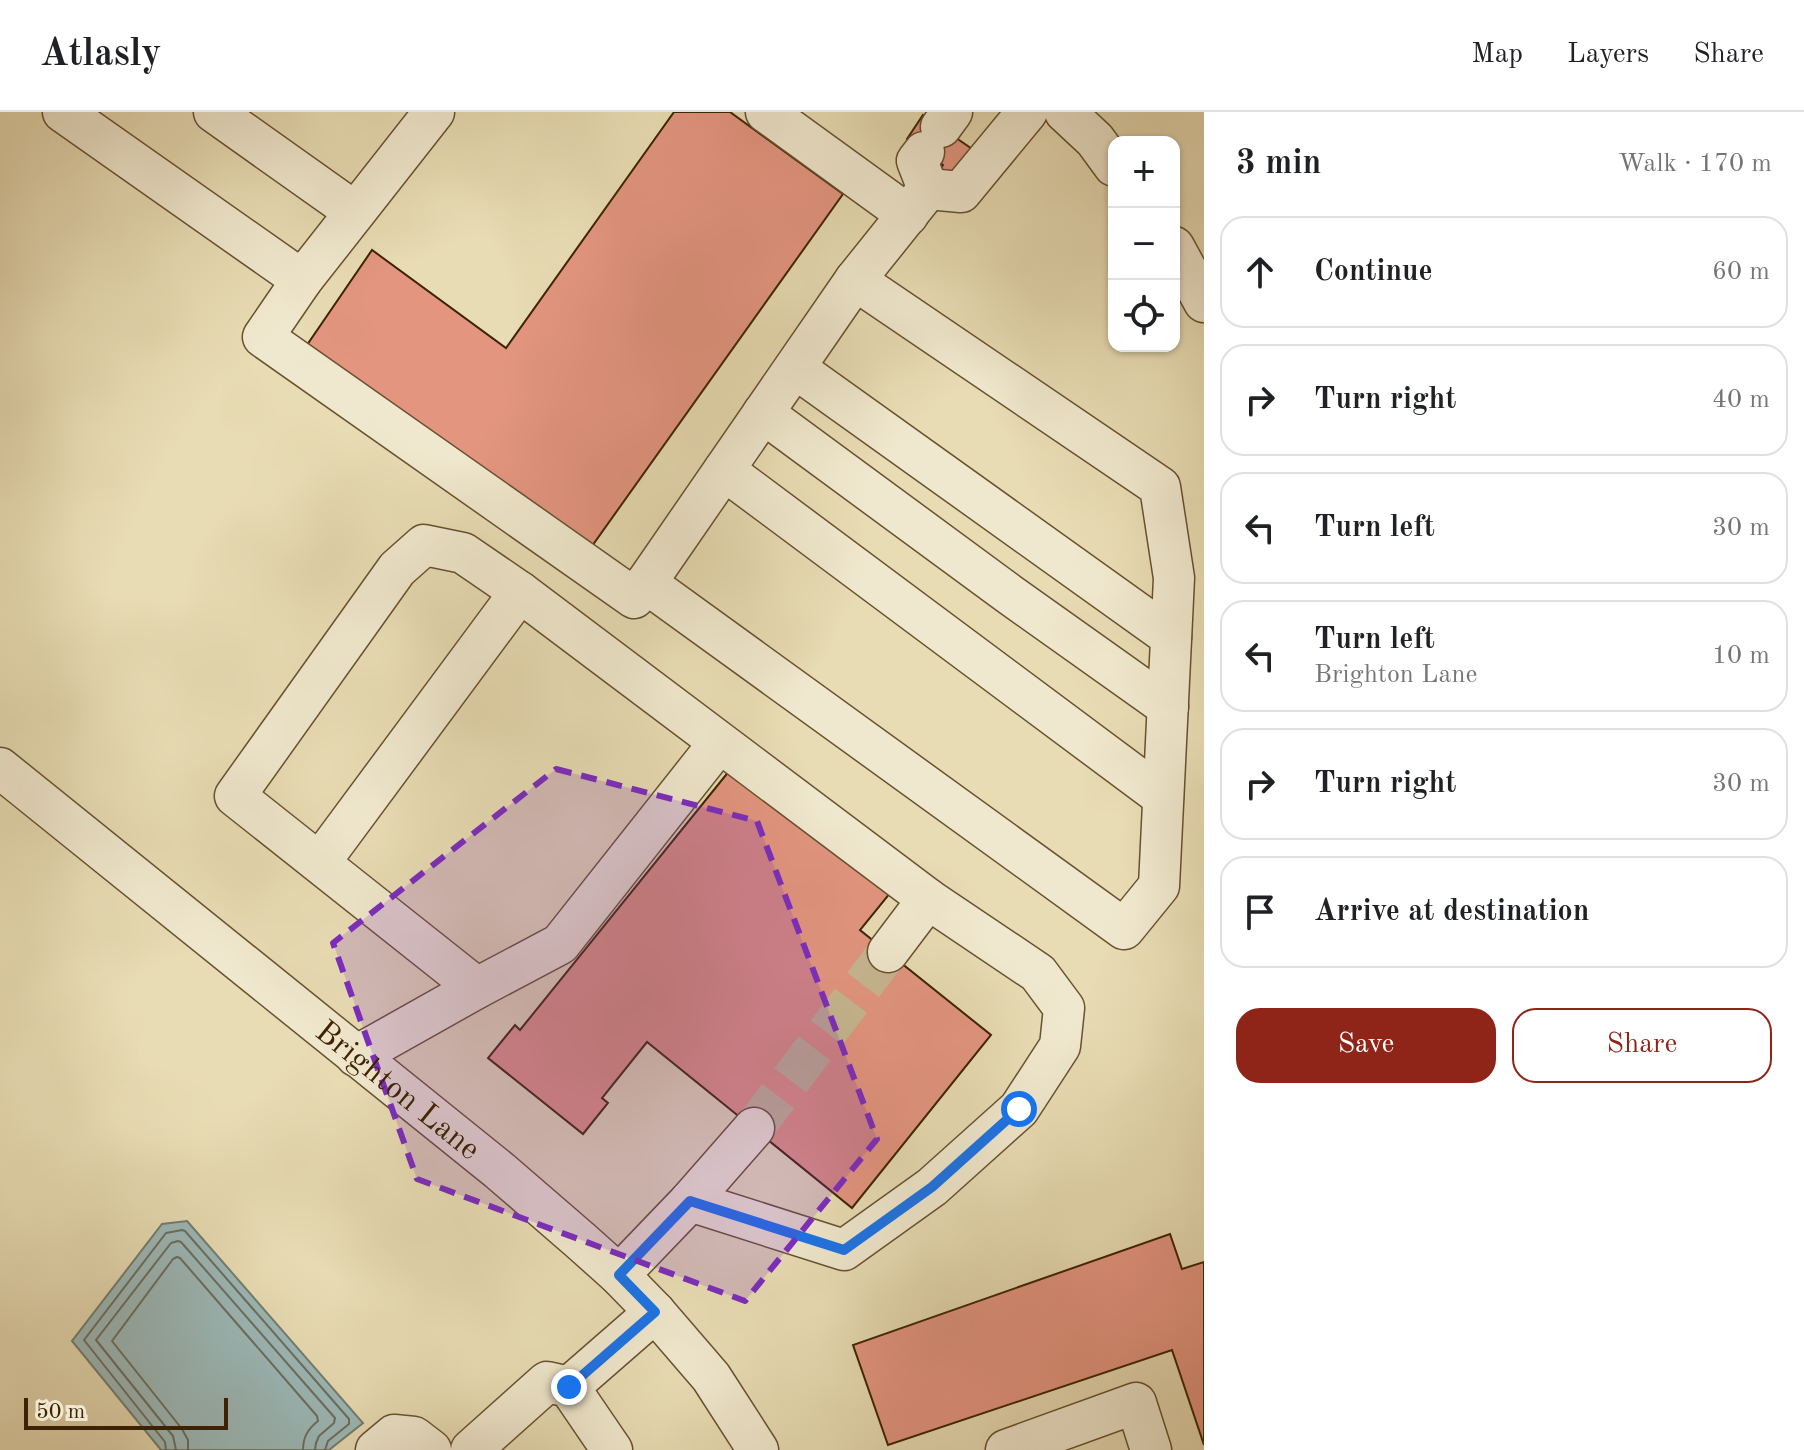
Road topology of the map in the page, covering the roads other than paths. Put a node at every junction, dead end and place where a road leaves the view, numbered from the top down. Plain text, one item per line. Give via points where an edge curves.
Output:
1 (214, 112) edge
2 (434, 112) edge
3 (766, 112) edge
4 (1027, 112) edge
5 (1065, 112) edge
6 (86, 119) edge
7 (1108, 158) edge
8 (930, 159) edge
9 (355, 212) junction
10 (1180, 258) edge
11 (302, 280) junction
12 (855, 280) junction
13 (1204, 302) edge
14 (795, 368) junction
15 (763, 413) junction
16 (724, 470) junction
17 (646, 583) junction
18 (520, 592) junction
19 (1171, 637) junction
20 (1168, 707) junction
21 (719, 743) junction
22 (0, 768) edge
23 (1163, 797) junction
24 (320, 862) junction
25 (928, 899) junction
26 (888, 952) tunnel mouth
27 (477, 988) junction
28 (356, 1056) junction
29 (754, 1128) tunnel mouth
30 (690, 1201) junction
31 (619, 1275) junction
32 (655, 1312) junction
33 (569, 1387) junction
34 (376, 1450) edge
35 (431, 1450) edge
36 (471, 1450) edge
37 (612, 1450) edge
38 (758, 1450) edge
39 (1006, 1450) edge
40 (1151, 1450) edge

1 - 9 street
2 - 9 street
3 - 8 street
4 - 8 street via 961,192
5 - 7 street
6 - 11 street
8 - 12 street
9 - 11 street
10 - 13 street
11 - 17 street via 263,337 634,598
12 - 14 street
12 - 19 street via 1160,487 1174,578
14 - 15 street
14 - 19 street
15 - 16 street
15 - 20 street
16 - 17 street
16 - 23 street
17 - 23 street via 1124,929 1159,886
18 - 21 street
18 - 24 street
18 - 24 street via 463,553 424,545 397,569 235,796
19 - 20 street
20 - 23 street
21 - 25 street
21 - 27 street via 560,944
22 - 28 street, Brighton Lane
24 - 27 street
25 - 26 street
25 - 30 street via 1038,973 1064,1008 1060,1046 1019,1109 932,1187 844,1250
27 - 28 street
28 - 31 street, Brighton Lane
29 - 30 street
30 - 31 street
31 - 32 street, Brighton Lane
32 - 33 street
32 - 38 street, Brighton Lane via 711,1377
33 - 36 street via 547,1382
33 - 37 street
34 - 35 street via 394,1435 414,1437
39 - 40 street via 1136,1403

